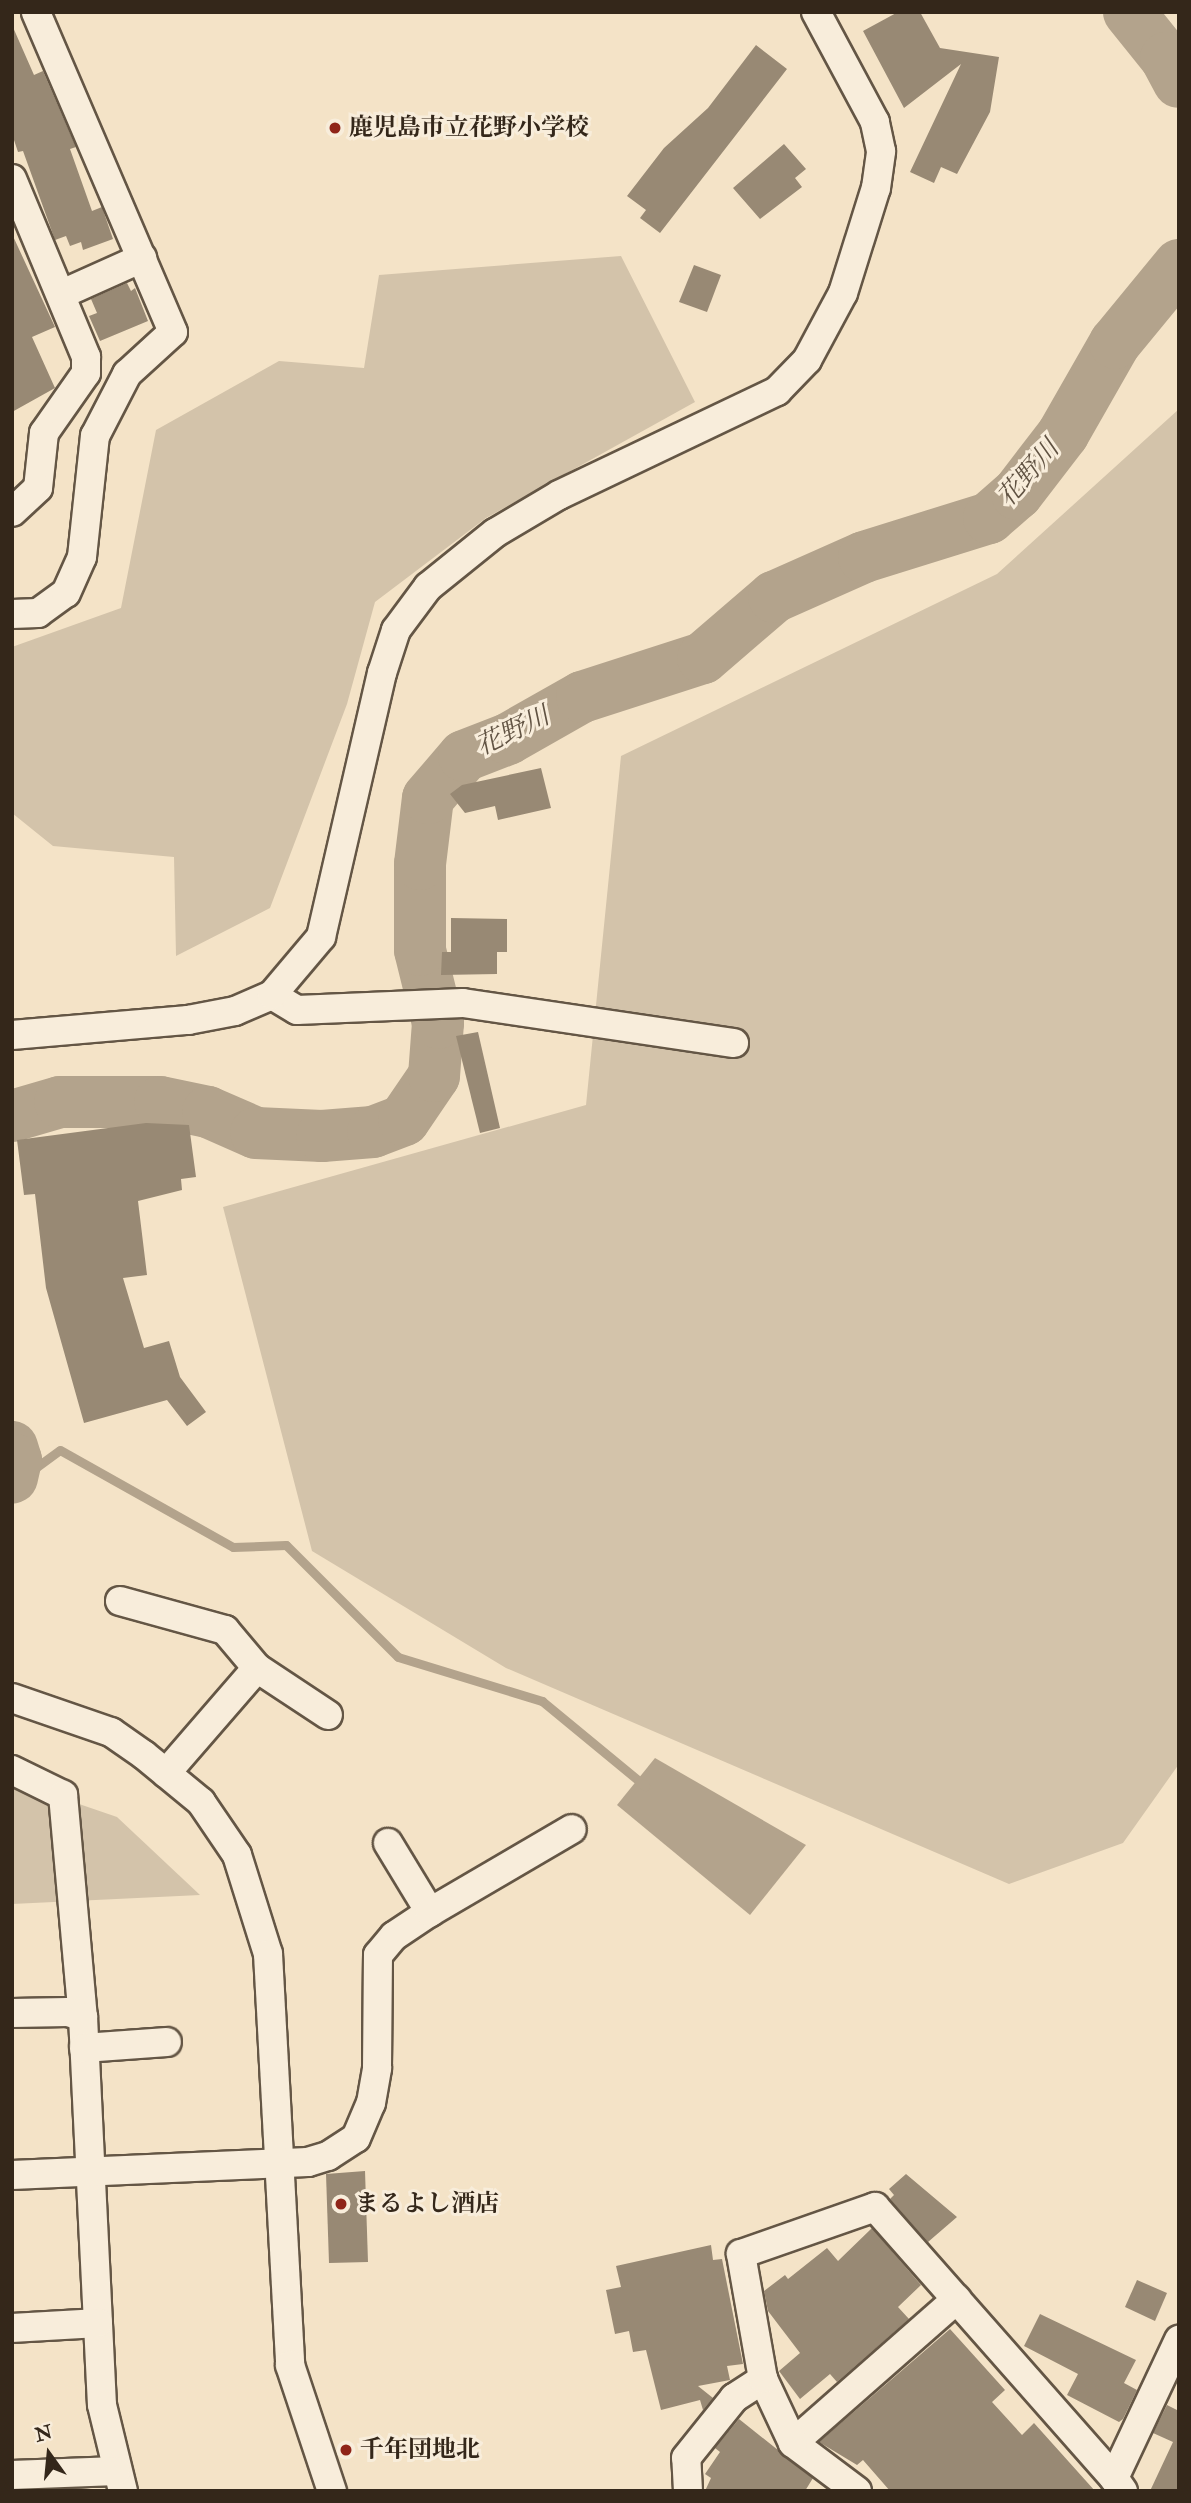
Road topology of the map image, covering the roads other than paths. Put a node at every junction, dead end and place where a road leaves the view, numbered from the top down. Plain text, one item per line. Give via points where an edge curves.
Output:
1 (36, 12) edge
2 (816, 12) edge
3 (12, 180) edge
4 (142, 258) junction
5 (62, 294) junction
6 (12, 512) edge
7 (12, 614) edge
8 (272, 995) junction
9 (12, 1035) edge
10 (734, 1043) dead end
11 (120, 1601) dead end
12 (257, 1668) junction
13 (12, 1699) edge
14 (328, 1715) dead end
15 (12, 1770) edge
16 (166, 1773) junction
17 (572, 1829) dead end
18 (388, 1843) dead end
19 (430, 1912) junction
20 (12, 2013) edge
21 (83, 2017) junction
22 (167, 2042) dead end
23 (84, 2048) junction
24 (280, 2163) junction
25 (89, 2171) junction
26 (12, 2175) edge
27 (957, 2299) junction
28 (98, 2323) junction
29 (12, 2328) edge
30 (1179, 2340) edge
31 (764, 2379) junction
32 (793, 2443) junction
33 (12, 2475) edge
34 (120, 2481) edge
35 (1118, 2484) edge
36 (331, 2491) edge
37 (688, 2491) edge
38 (857, 2491) edge

1 - 4 street
2 - 8 street via 875,122 881,151 876,188 843,293 807,360 777,391 559,495 495,533 428,587 396,630 382,673 321,937
3 - 5 street
4 - 5 street
4 - 7 street via 173,332 127,374 95,436 82,558 66,593 38,613
5 - 6 street via 86,357 86,373 44,433 38,488
8 - 9 street via 235,1011 188,1020
8 - 10 street via 297,1010 463,1003
11 - 12 street via 225,1630
12 - 14 street
12 - 16 street
13 - 16 street via 111,1732
15 - 21 street via 62,1795
16 - 24 street via 201,1801 220,1826 254,1899 268,1954
17 - 19 street
18 - 19 street
19 - 24 street via 394,1936 378,1955 377,2068 371,2103 356,2138 308,2162
20 - 21 street via 68,2012
21 - 23 street
22 - 23 street
23 - 25 street
24 - 25 street
24 - 36 street via 290,2365
25 - 26 street
25 - 28 street
27 - 31 street via 875,2207 741,2254
27 - 32 street
27 - 35 street
28 - 29 street
28 - 34 street via 102,2405
30 - 35 street
31 - 32 street
31 - 37 street via 734,2398 686,2458
32 - 38 street
33 - 34 street

